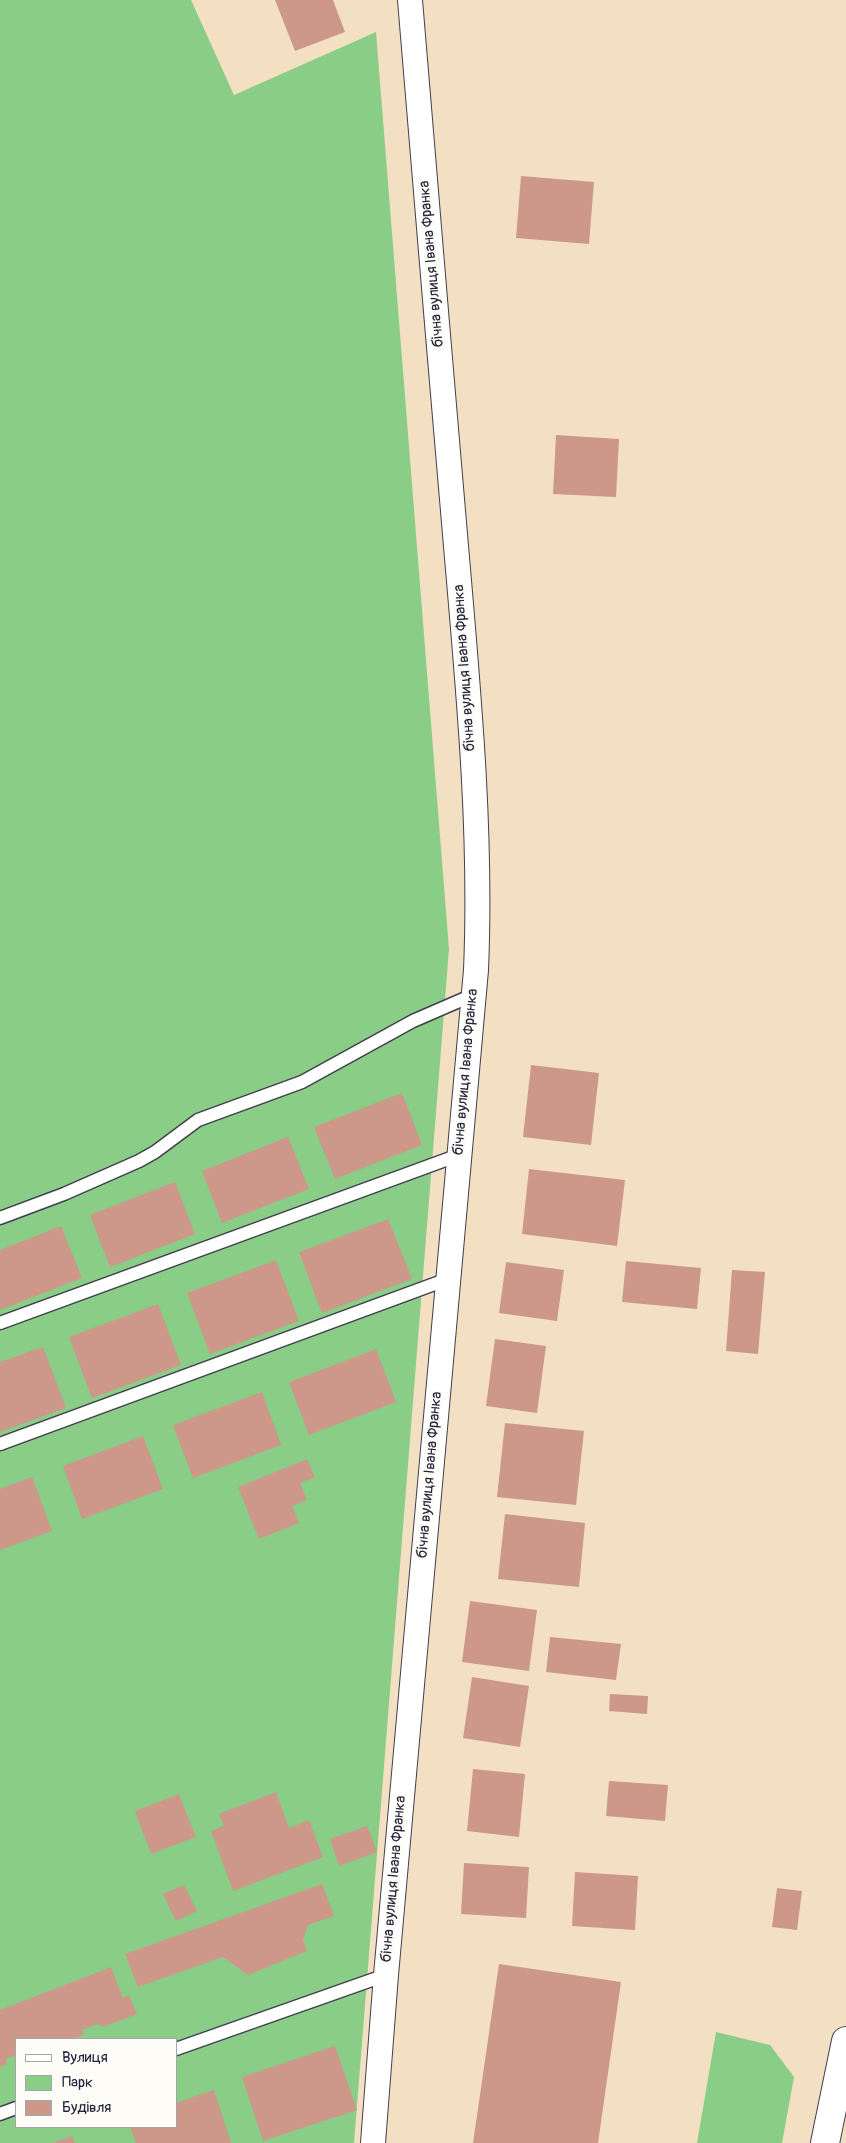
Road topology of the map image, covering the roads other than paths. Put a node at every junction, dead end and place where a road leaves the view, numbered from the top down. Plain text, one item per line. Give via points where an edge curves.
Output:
1 (410, 0) edge
2 (473, 995) junction
3 (459, 1155) junction
4 (0, 1218) edge
5 (448, 1279) junction
6 (0, 1323) edge
7 (0, 1444) edge
8 (386, 1974) junction
9 (846, 2041) edge
10 (178, 2048) edge
11 (15, 2108) edge
12 (0, 2114) edge
13 (373, 2143) edge
14 (825, 2143) edge

1 - 2 street, бічна вулиця Івана Франка via 463,628 479,859
2 - 3 street, бічна вулиця Івана Франка
2 - 4 lane via 413,1021 302,1082 198,1120 139,1161
3 - 5 street, бічна вулиця Івана Франка
3 - 6 lane
5 - 7 lane
5 - 8 street, бічна вулиця Івана Франка
8 - 10 lane
8 - 13 street, бічна вулиця Івана Франка
9 - 14 highway
11 - 12 lane

